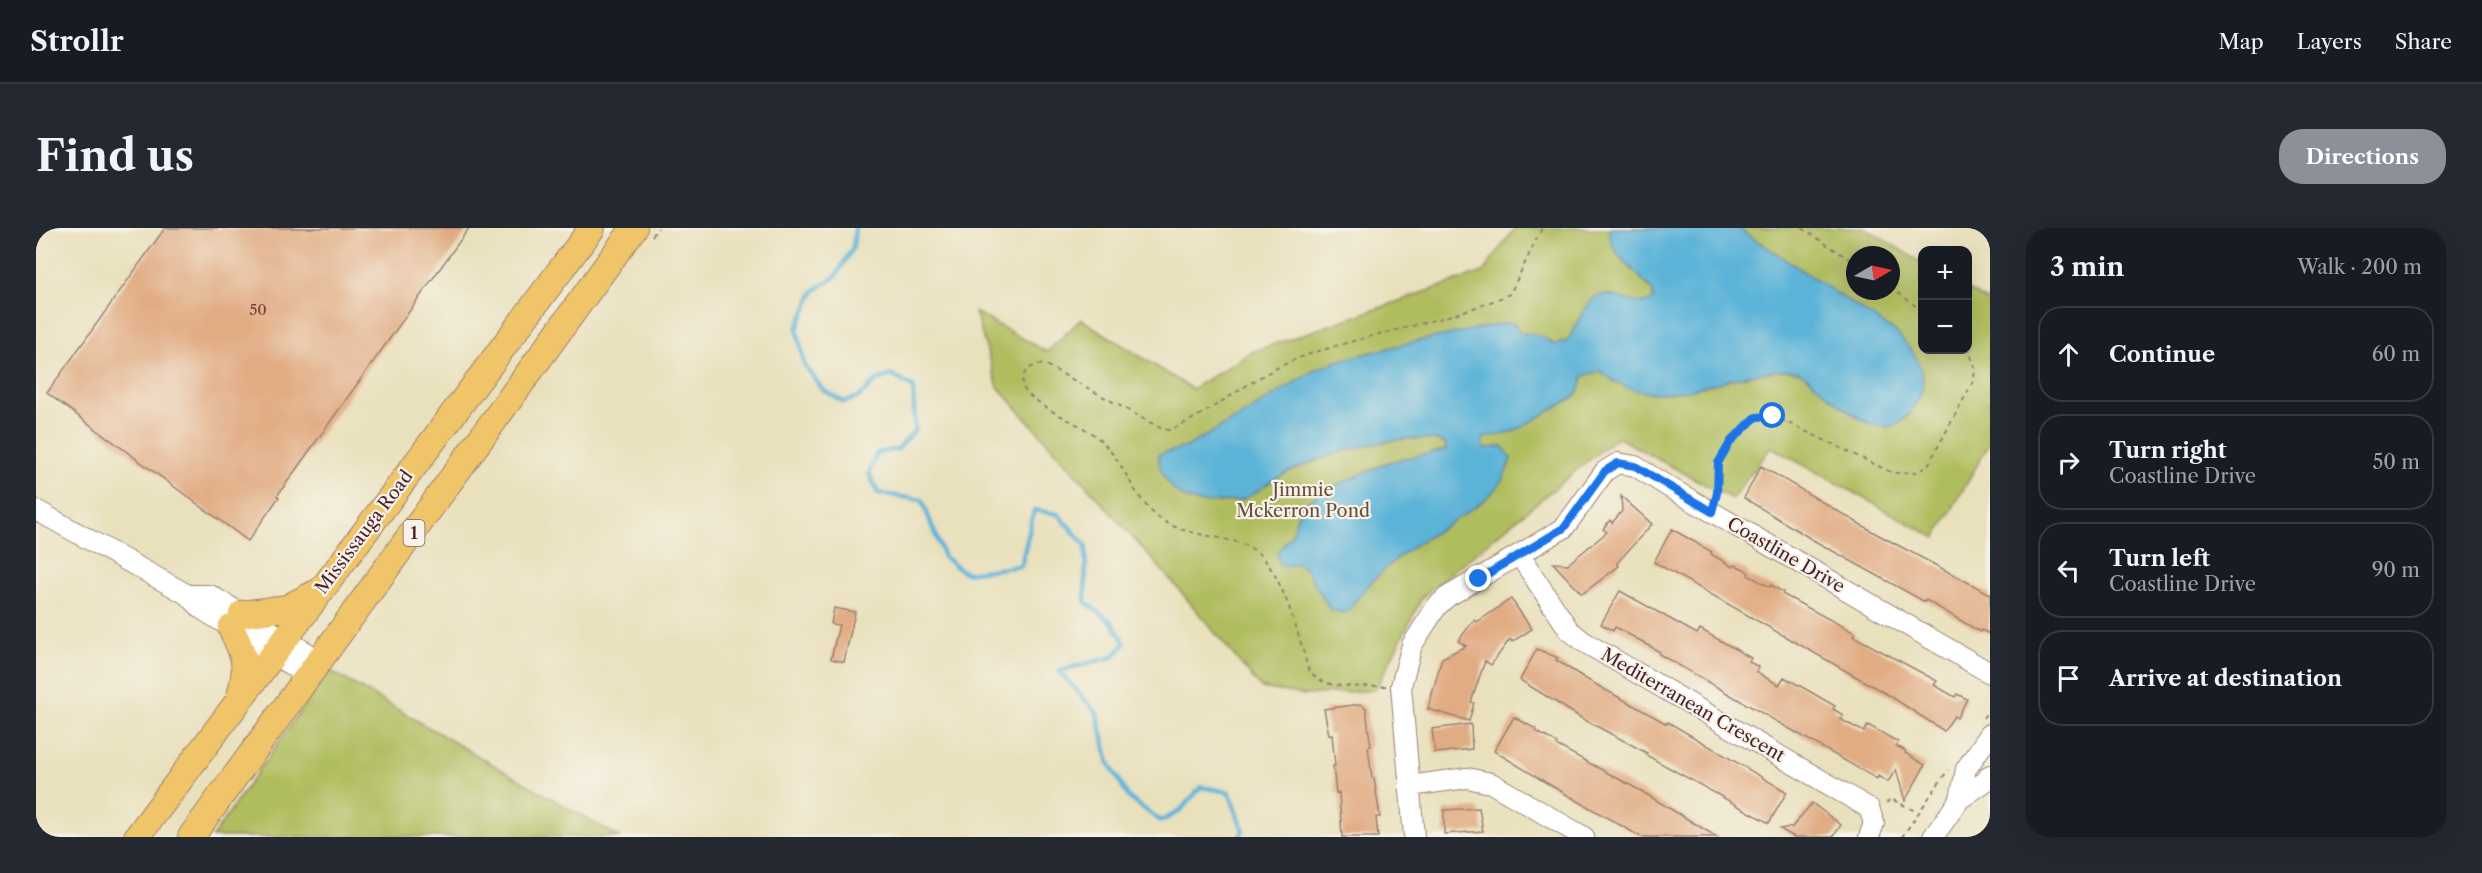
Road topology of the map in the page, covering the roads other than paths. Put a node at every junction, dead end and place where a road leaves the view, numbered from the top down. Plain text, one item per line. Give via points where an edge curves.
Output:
1 (592, 228) edge
2 (634, 228) edge
3 (36, 510) edge
4 (1520, 556) junction
5 (318, 592) junction
6 (237, 621) junction
7 (278, 646) junction
8 (316, 669) junction
9 (1990, 673) edge
10 (238, 702) junction
11 (1984, 730) edge
12 (1990, 775) edge
13 (1409, 786) junction
14 (1960, 799) junction
15 (137, 837) edge
16 (191, 837) edge
17 (1414, 837) edge
18 (1584, 837) edge
19 (1869, 837) edge
20 (1933, 837) edge

1 - 5 main road, Mississauga Road / 1
2 - 8 main road, 1
3 - 6 street via 188,595 202,610
4 - 9 street, Coastline Drive via 1564,528 1605,471 1618,463 1635,466
4 - 13 street, Coastline Drive via 1447,597 1412,645 1401,686
4 - 19 street, Mediterranean Crescent via 1569,630 1862,803 1873,816
5 - 6 main road via 287,608
5 - 7 main road, Mississauga Road / 1
6 - 7 street
6 - 10 main road via 245,659 245,678
7 - 8 street
7 - 10 main road, Mississauga Road / 1
8 - 16 main road, 1
10 - 15 main road, Mississauga Road / 1
11 - 14 street via 1966,770
12 - 14 street
13 - 17 street, Coastline Drive
13 - 18 street via 1467,778 1491,783
14 - 20 street

